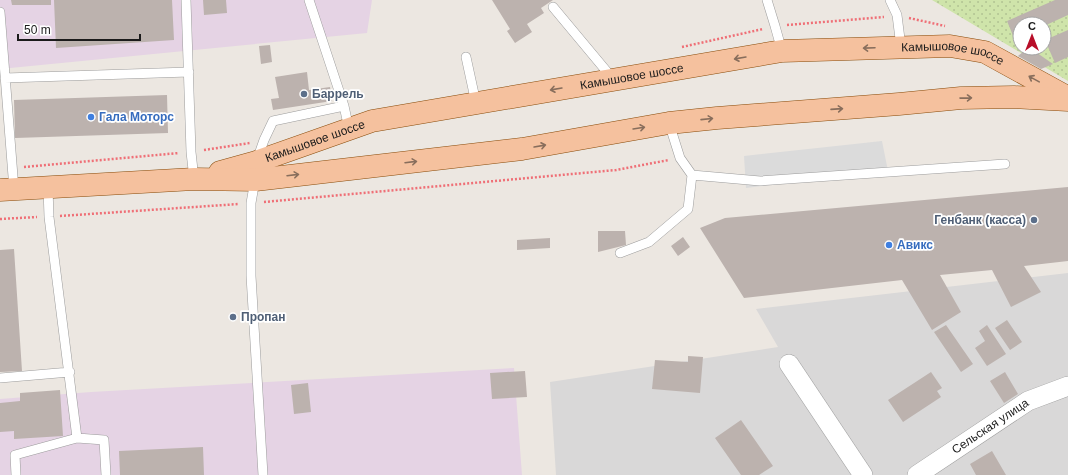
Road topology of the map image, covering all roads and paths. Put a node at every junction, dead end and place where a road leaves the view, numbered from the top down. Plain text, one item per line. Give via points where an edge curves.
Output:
1 (186, 0) edge
2 (309, 0) edge
3 (767, 0) edge
4 (890, 0) edge
5 (553, 7) dead end
6 (0, 12) edge
7 (901, 47) junction
8 (782, 51) junction
9 (466, 57) dead end
10 (3, 72) edge
11 (189, 72) junction
12 (614, 80) junction
13 (1068, 98) edge
14 (476, 103) junction
15 (344, 106) junction
16 (669, 123) junction
17 (349, 130) junction
18 (5, 137) edge
19 (680, 158) junction
20 (1005, 164) dead end
21 (256, 171) junction
22 (692, 175) junction
23 (194, 179) junction
24 (48, 188) junction
25 (7, 190) edge
26 (251, 203) junction
27 (50, 217) junction
28 (0, 219) edge
29 (620, 253) dead end
30 (789, 364) dead end
31 (70, 372) junction
32 (0, 378) edge
33 (1068, 386) edge
34 (78, 438) junction
35 (16, 475) edge
36 (106, 475) edge
37 (263, 475) edge
38 (863, 475) edge
39 (917, 475) edge

1 - 11 lane
2 - 15 lane
3 - 8 lane
4 - 7 lane via 897,15
5 - 12 lane
6 - 10 lane
7 -> 8 main road, Камышовое шоссе
13 -> 7 main road, Камышовое шоссе via 985,52 950,46
8 -> 12 main road, Камышовое шоссе
9 - 14 lane
10 - 11 lane
10 - 18 lane
11 - 23 lane
12 -> 14 main road, Камышовое шоссе
16 -> 13 main road, Камышовое шоссе via 961,98
14 - 17 main road, Камышовое шоссе via 372,121
15 - 17 lane
15 - 21 lane via 274,121 264,140
16 - 19 lane
21 -> 16 main road, Камышовое шоссе via 522,149
17 - 21 main road, Камышовое шоссе
18 - 25 lane
19 - 22 lane
19 - 26 path via 616,170
20 - 22 lane via 760,181
21 - 23 main road, Камышовое шоссе
21 - 26 lane
22 - 29 lane via 688,209 649,242
23 - 24 main road, Камышовое шоссе
24 - 25 main road, Камышовое шоссе
24 - 27 lane
26 - 27 path
26 - 37 lane via 251,276
27 - 28 path
27 - 31 lane
30 - 38 street
31 - 32 lane
31 - 34 lane
33 - 39 street, Сельская улица via 1028,401
34 - 35 lane via 15,455
34 - 36 lane via 104,440

